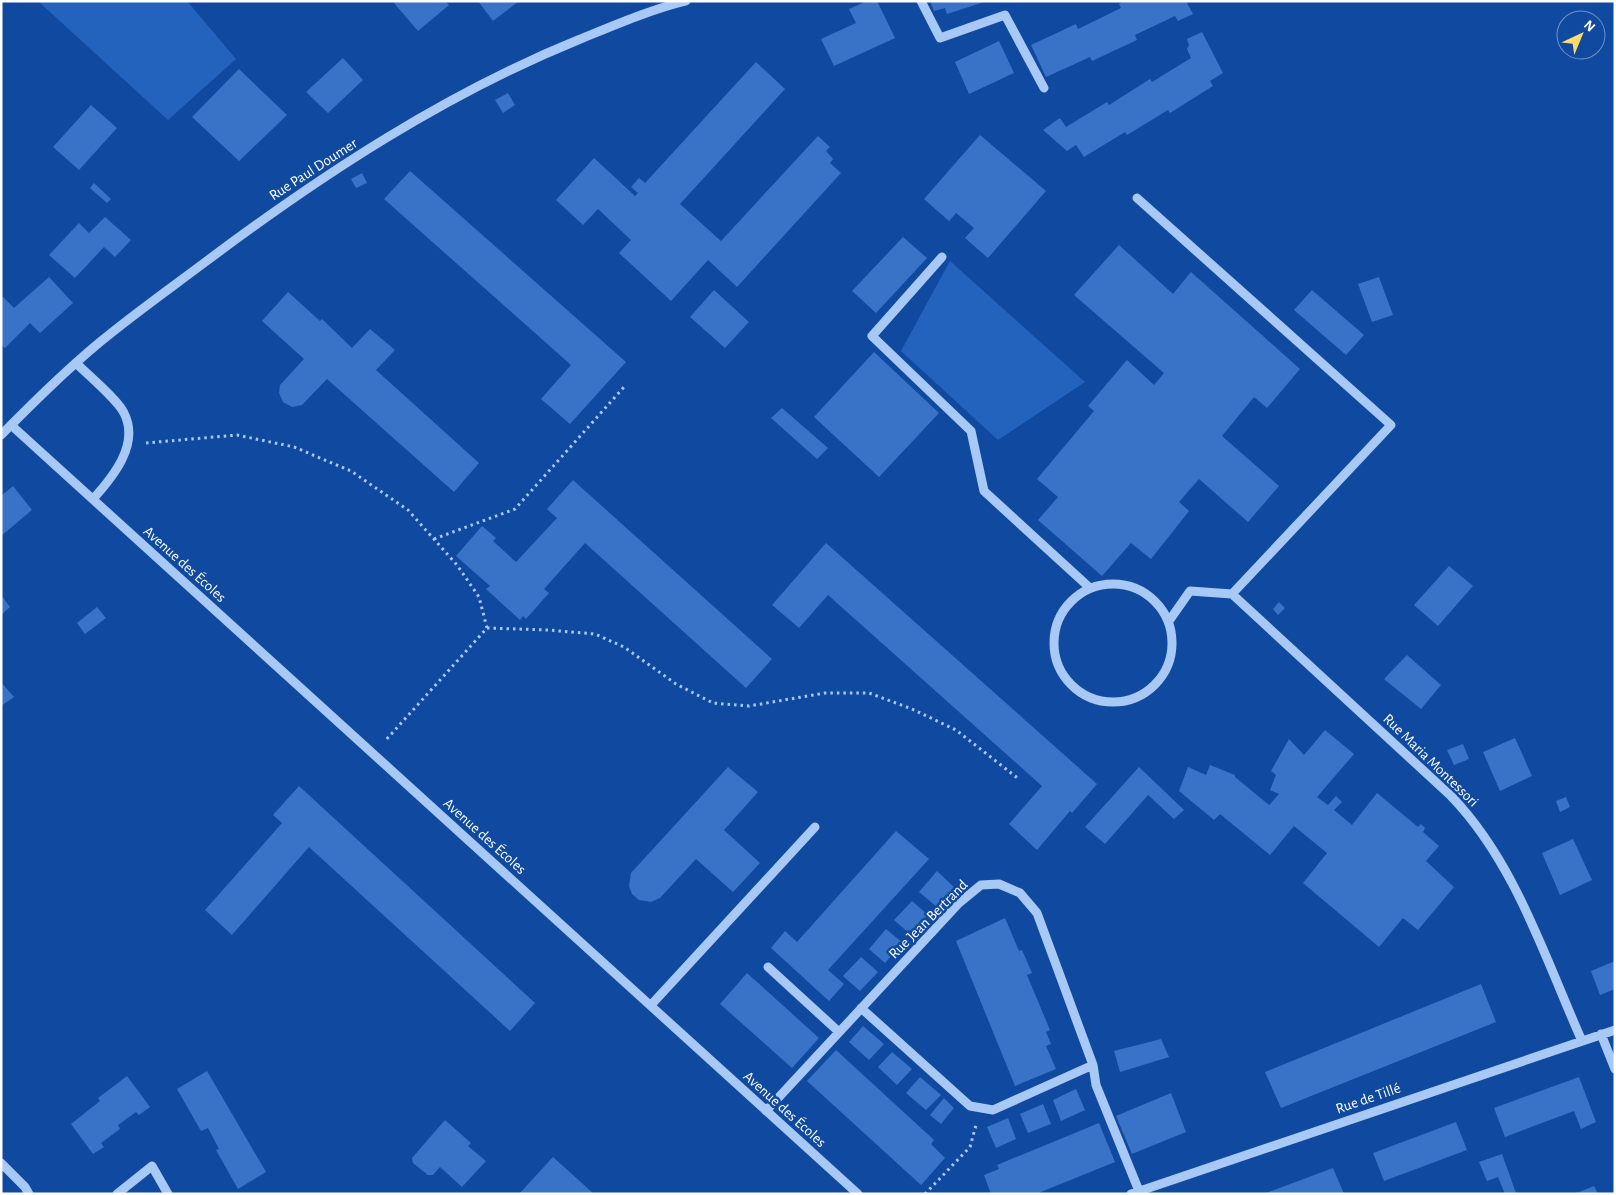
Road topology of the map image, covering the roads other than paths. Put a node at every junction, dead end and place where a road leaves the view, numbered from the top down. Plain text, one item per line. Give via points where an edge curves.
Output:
1 (921, 1) edge
2 (684, 2) edge
3 (1044, 88) dead end
4 (1137, 198) dead end
5 (942, 257) dead end
6 (76, 363) junction
7 (11, 425) junction
8 (1, 434) edge
9 (94, 499) junction
10 (1090, 588) junction
11 (1232, 594) junction
12 (1169, 621) junction
13 (816, 827) dead end
14 (768, 966) dead end
15 (651, 1006) junction
16 (861, 1008) junction
17 (1615, 1030) edge
18 (839, 1032) junction
19 (1601, 1034) junction
20 (1582, 1041) junction
21 (1093, 1065) junction
22 (1615, 1069) edge
23 (766, 1110) junction
24 (1, 1163) edge
25 (1135, 1192) edge
26 (29, 1194) edge
27 (117, 1194) edge
28 (168, 1194) edge
29 (858, 1194) edge

1 - 3 street via 940,38 1005,15
2 - 6 street, Rue Paul Doumer via 522,64 368,150 265,217
4 - 11 street via 1391,425
5 - 10 street via 872,336 971,431 984,491
6 - 7 street, Rue Paul Doumer
6 - 9 street via 124,412 130,430 128,444 113,474
7 - 8 street, Rue Paul Doumer
7 - 9 street, Avenue des Écoles
9 - 15 street, Avenue des Écoles
10 - 12 street via 1128,585 1159,605
10 - 12 street via 1061,614 1054,643 1061,672 1073,688 1090,699 1110,703 1129,701 1147,693 1162,678 1171,661 1173,641
11 - 12 street via 1190,591
11 - 20 street, Rue Maria Montessori via 1451,796 1476,823 1517,892
13 - 15 street
14 - 18 street
15 - 23 street, Avenue des Écoles
16 - 18 street, Rue Jean Bertrand
16 - 21 street via 970,1106 993,1110
16 - 21 street, Rue Jean Bertrand via 959,903 981,885 999,884 1020,892 1037,913
17 - 19 street, Rue de Tillé
18 - 23 street, Rue Jean Bertrand
19 - 20 street, Rue de Tillé
19 - 22 street
20 - 25 street, Rue de Tillé
21 - 25 street, Rue Jean Bertrand via 1096,1085
23 - 29 street, Avenue des Écoles
24 - 26 street
27 - 28 street via 152,1166

